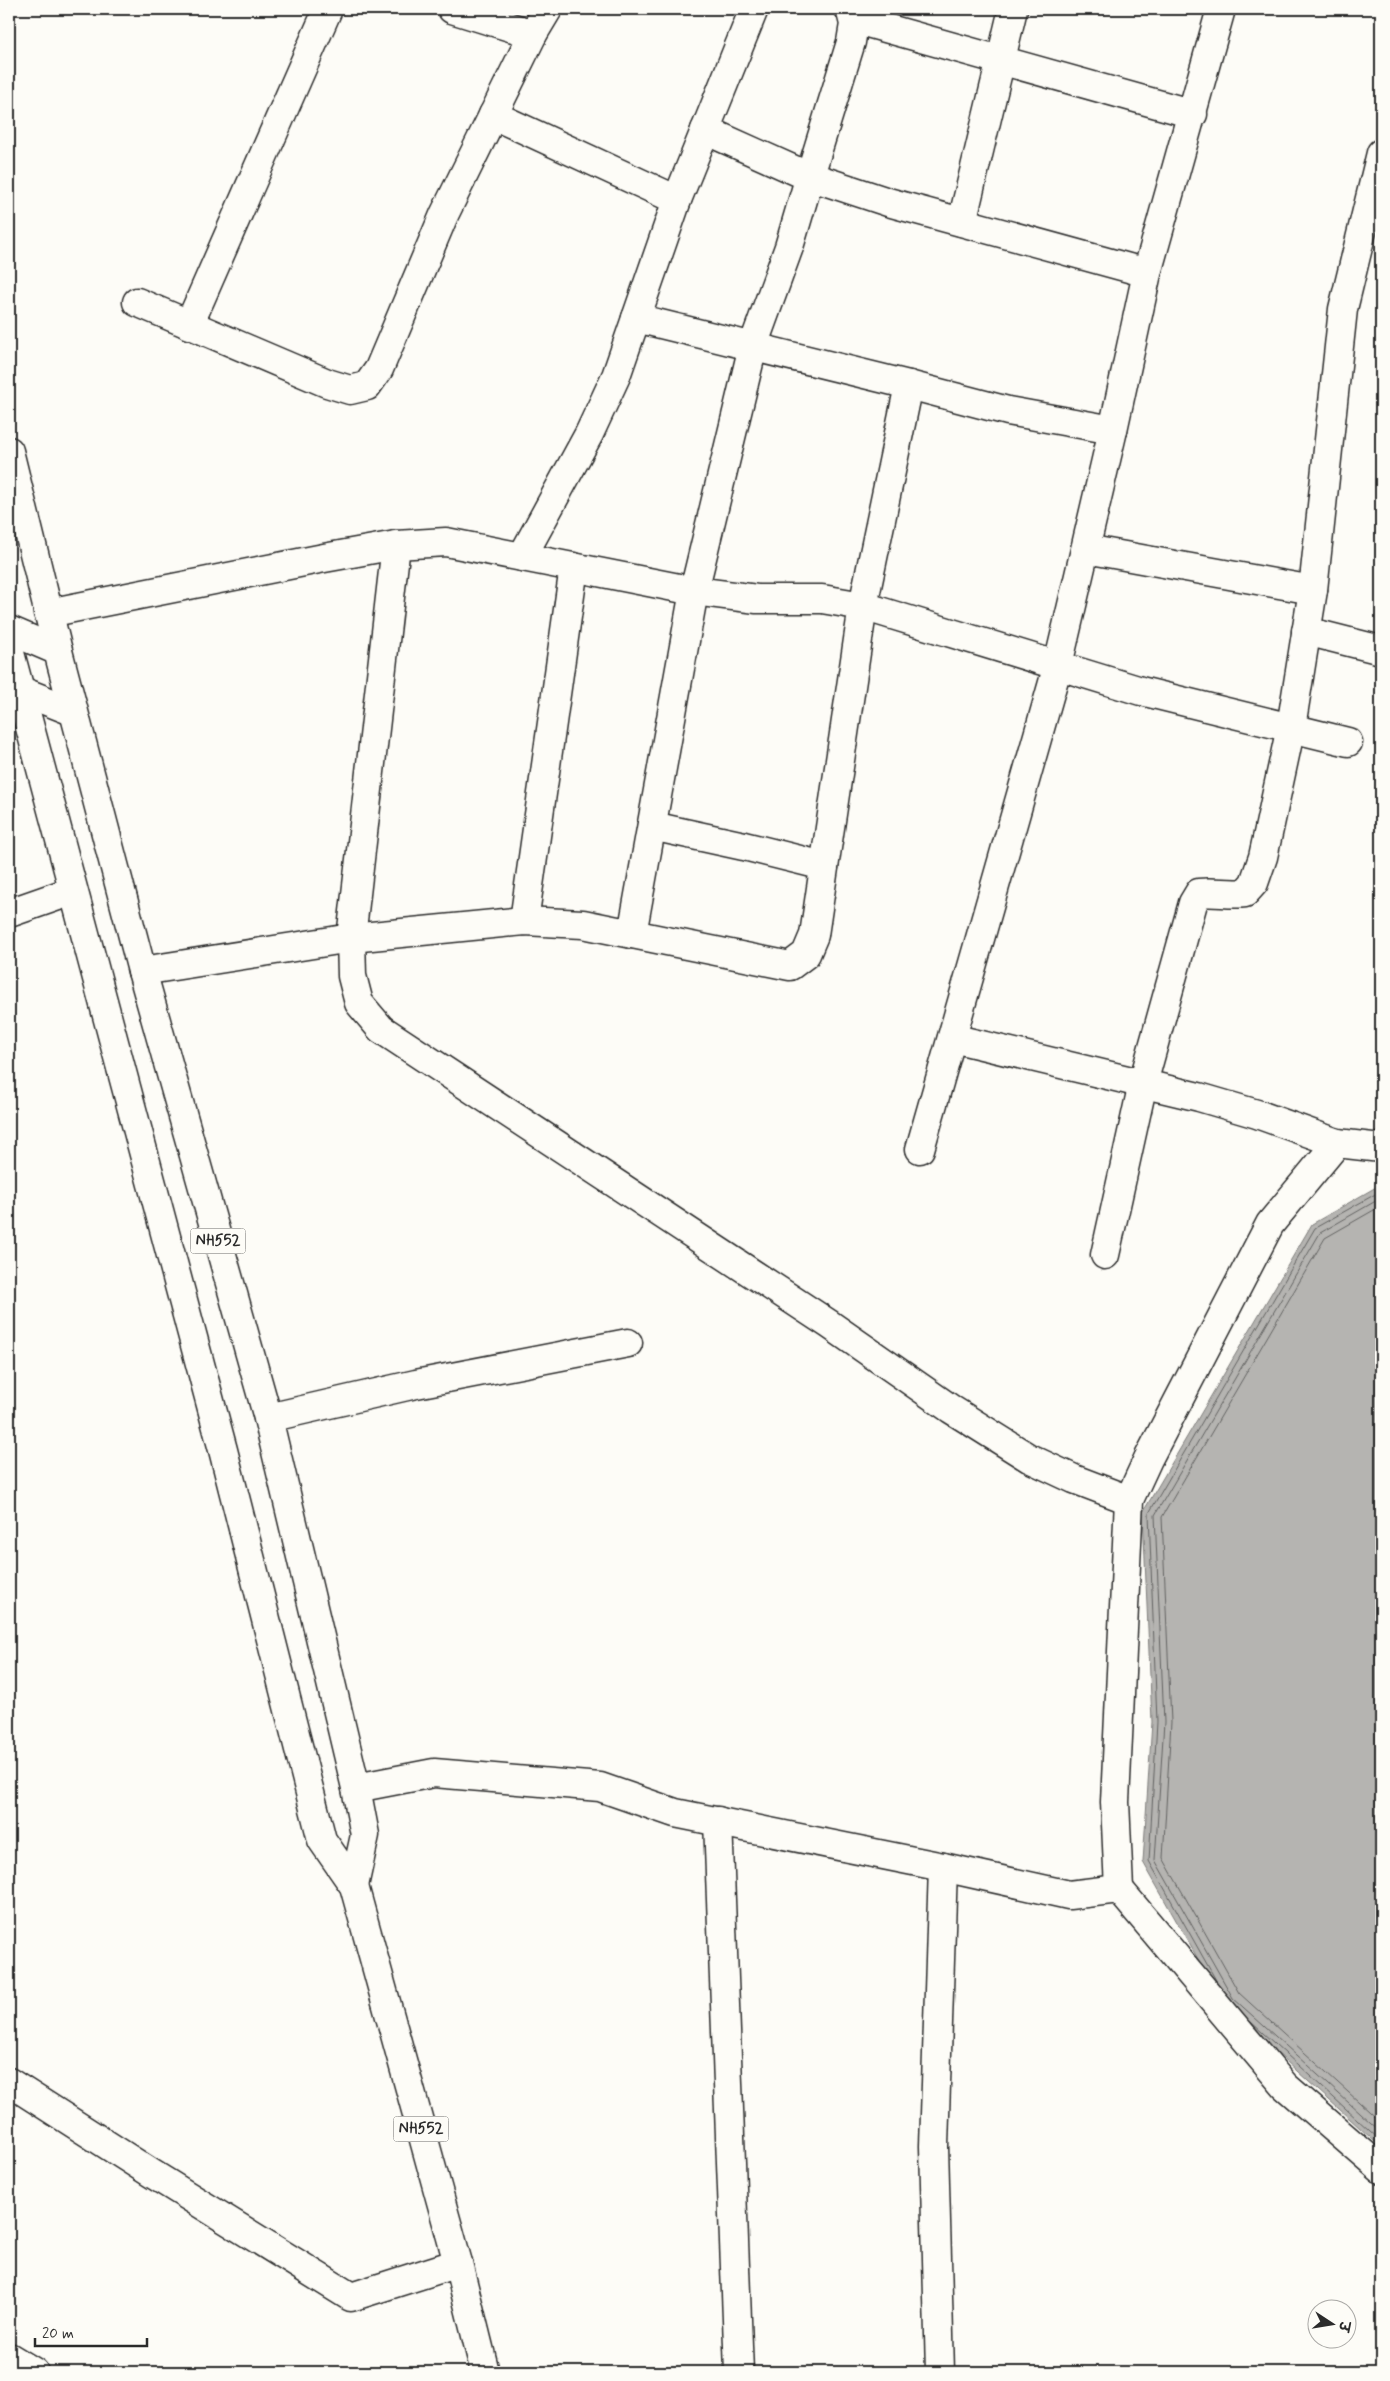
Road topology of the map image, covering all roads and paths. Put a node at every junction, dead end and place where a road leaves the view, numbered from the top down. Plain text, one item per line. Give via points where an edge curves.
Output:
1 (328, 9) edge
2 (452, 9) edge
3 (548, 9) edge
4 (754, 9) edge
5 (1013, 9) edge
6 (1222, 9) edge
7 (850, 10) edge
8 (533, 34) junction
9 (1002, 61) junction
10 (1193, 114) junction
11 (493, 115) junction
12 (705, 130) junction
13 (1381, 153) edge
14 (807, 175) junction
15 (677, 200) junction
16 (962, 222) junction
17 (1147, 273) junction
18 (137, 302) dead end
19 (636, 318) junction
20 (189, 325) junction
21 (753, 346) junction
22 (909, 385) junction
23 (1114, 430) junction
24 (9, 451) edge
25 (396, 545) junction
26 (1086, 550) junction
27 (522, 557) junction
28 (574, 567) junction
29 (1312, 590) junction
30 (694, 591) junction
31 (863, 606) junction
32 (48, 613) junction
33 (9, 630) edge
34 (1306, 631) junction
35 (9, 649) edge
36 (1381, 650) edge
37 (58, 651) junction
38 (1058, 666) junction
39 (14, 688) edge
40 (72, 711) junction
41 (1291, 727) junction
42 (1348, 742) dead end
43 (652, 826) junction
44 (824, 866) junction
45 (72, 890) junction
46 (9, 913) edge
47 (524, 920) junction
48 (632, 934) junction
49 (351, 938) junction
50 (142, 971) junction
51 (952, 1038) junction
52 (1143, 1083) junction
53 (1337, 1143) junction
54 (1380, 1144) edge
55 (920, 1149) dead end
56 (1105, 1255) dead end
57 (628, 1343) dead end
58 (268, 1418) junction
59 (1129, 1500) junction
60 (356, 1788) junction
61 (718, 1821) junction
62 (943, 1867) junction
63 (354, 1886) junction
64 (1119, 1889) junction
65 (9, 2082) edge
66 (1381, 2169) edge
67 (458, 2263) junction
68 (9, 2357) edge
69 (34, 2372) edge
70 (485, 2372) edge
71 (739, 2372) edge
72 (940, 2372) edge

1 - 20 main road
2 - 8 main road
3 - 8 main road
4 - 12 main road
5 - 9 main road
6 - 10 main road
7 - 9 main road via 864,22
7 - 14 main road via 854,24 851,42 811,172
8 - 11 main road
9 - 10 main road
9 - 16 main road
10 - 17 main road
11 - 15 main road
11 - 20 main road via 444,215 379,370 367,386 350,390 327,383
12 - 14 main road
12 - 15 main road
13 - 29 main road via 1343,309
14 - 16 main road
14 - 21 main road via 788,248
15 - 19 main road
16 - 17 main road
17 - 23 main road
18 - 20 main road
19 - 21 main road
19 - 27 main road via 616,376 597,417
21 - 22 main road
21 - 30 main road
22 - 23 main road via 1008,411
22 - 31 main road
23 - 26 main road
24 - 32 main road
25 - 27 main road via 446,542
25 - 32 main road
25 - 49 main road
26 - 29 main road
26 - 38 main road
27 - 28 main road
28 - 30 main road
28 - 47 main road
29 - 34 main road
30 - 31 main road via 757,599 822,599
30 - 43 main road
31 - 38 main road
31 - 44 main road
32 - 37 main road
33 - 37 main road
34 - 36 main road
34 - 41 main road
35 - 39 main road, NH552
37 - 40 main road, NH552
38 - 41 main road via 1141,691
38 - 51 main road
39 - 40 main road
39 - 45 main road, NH552
40 - 50 main road, NH552
41 - 42 main road
41 - 52 main road via 1264,857 1254,883 1245,893 1199,893 1193,902
43 - 44 main road
43 - 48 main road
44 - 48 main road via 814,934 806,954 790,966
45 - 46 main road
45 - 63 main road, NH552 via 226,1459 322,1840
47 - 48 main road via 584,924
47 - 49 main road
49 - 50 main road
49 - 59 main road via 352,976 359,1002 380,1029 829,1324 951,1409 1029,1458 1074,1480
50 - 58 main road, NH552
51 - 52 main road
51 - 55 main road
52 - 53 main road via 1257,1114
52 - 56 main road
53 - 54 main road
53 - 59 main road via 1270,1224
57 - 58 main road via 416,1384
58 - 60 main road, NH552
59 - 64 main road via 1115,1802
60 - 61 main road via 434,1773 600,1787 675,1813
60 - 63 main road, NH552 via 365,1835
61 - 62 main road
61 - 71 main road
62 - 64 main road via 1069,1895
62 - 72 main road via 934,2146
63 - 67 main road, NH552
64 - 66 main road via 1285,2086
65 - 67 main road via 351,2298
67 - 70 main road, NH552
68 - 69 main road

